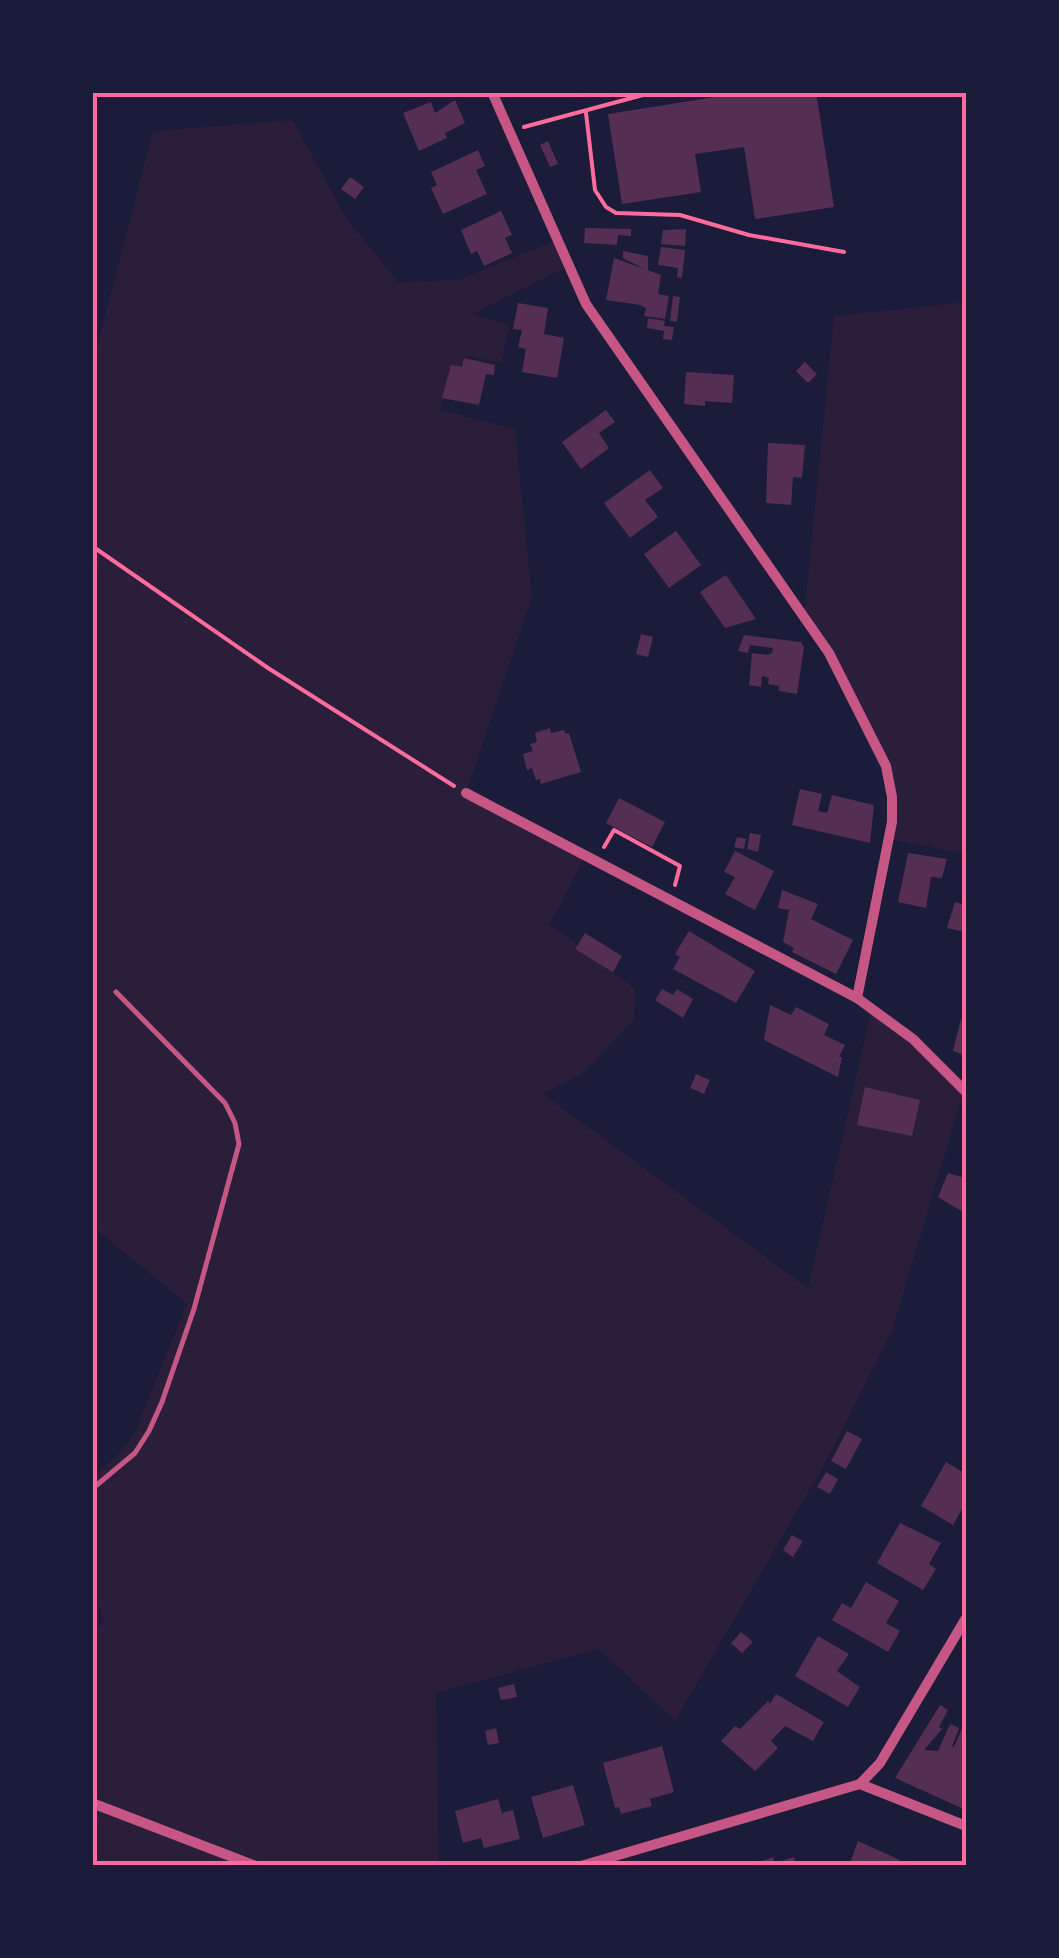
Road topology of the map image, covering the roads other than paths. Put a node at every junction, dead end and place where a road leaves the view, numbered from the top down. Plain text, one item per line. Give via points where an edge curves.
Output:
1 (492, 92) edge
2 (466, 793) road end
3 (116, 992) dead end
4 (857, 998) junction
5 (966, 1092) edge
6 (92, 1489) edge
7 (966, 1618) edge
8 (860, 1784) junction
9 (92, 1804) edge
10 (966, 1826) edge
11 (256, 1866) edge
12 (581, 1866) edge

1 - 4 street via 586,304 829,654 886,766 892,822
2 - 4 street
3 - 6 lane via 225,1103 239,1144 162,1402 135,1453
4 - 5 street via 914,1039
7 - 8 street via 880,1762
8 - 10 street
8 - 12 street
9 - 11 street

